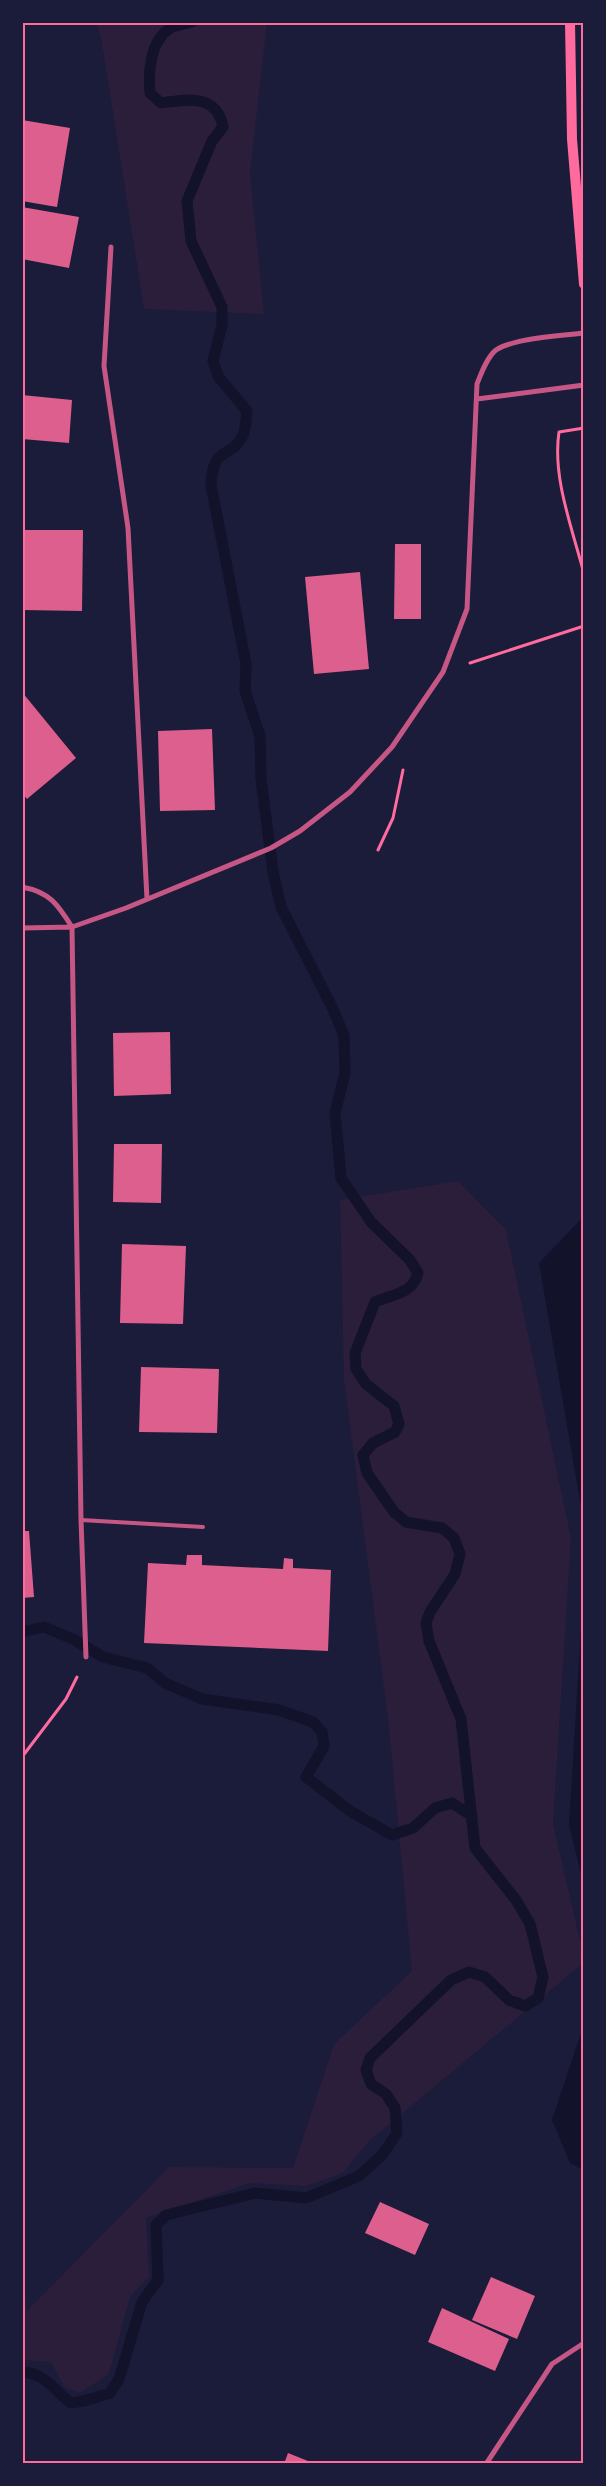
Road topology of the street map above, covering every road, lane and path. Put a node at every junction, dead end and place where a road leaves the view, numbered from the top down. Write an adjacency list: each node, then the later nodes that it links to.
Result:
1 (570, 22): 3 (main road)
2 (111, 247): 14 (street)
3 (584, 284)
4 (584, 334): 6 (street)
5 (584, 385): 6 (street)
6 (477, 399): 10 (street)
7 (584, 428): 8 (path)
8 (584, 574)
9 (584, 626): 10 (path)
10 (443, 672): 11 (street)
11 (392, 747): 12 (path); 14 (street)
12 (378, 850)
13 (22, 887): 15 (street)
14 (147, 900): 15 (street)
15 (72, 927): 16 (street); 17 (street)
16 (22, 928)
17 (80, 1520): 18 (lane); 19 (street)
18 (203, 1527)
19 (86, 1657): 20 (path)
20 (22, 1757)
21 (584, 2343): 22 (street)
22 (486, 2464)

